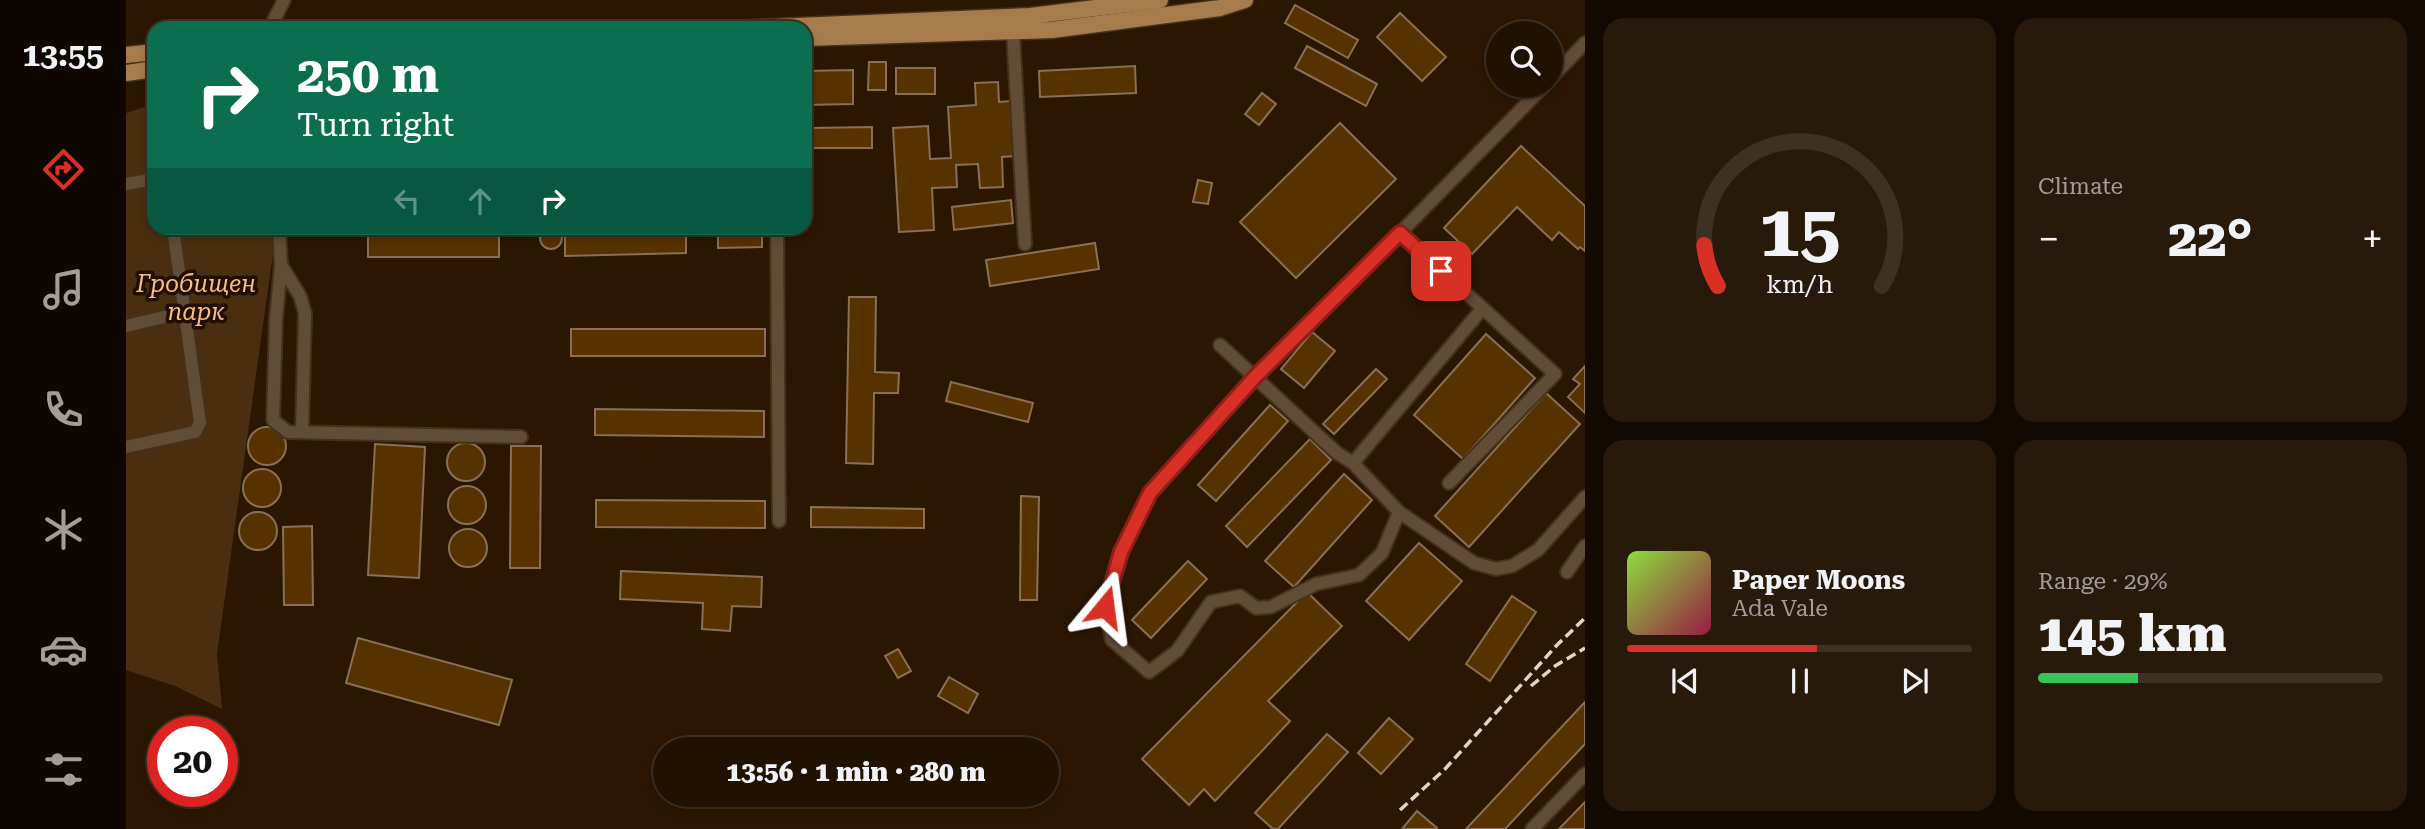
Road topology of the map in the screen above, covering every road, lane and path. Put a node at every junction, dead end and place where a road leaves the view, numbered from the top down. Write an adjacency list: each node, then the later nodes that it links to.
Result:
1 (284, 0): 4 (street)
2 (1160, 0): 5 (main road)
3 (1245, 0): 6 (main road)
4 (274, 21)
5 (812, 25)
6 (1013, 32): 7 (main road); 21 (street)
7 (812, 38)
8 (1585, 43): 11 (street)
9 (147, 53): 10 (main road)
10 (126, 55)
11 (1563, 66)
12 (147, 70): 13 (main road)
13 (126, 73)
14 (1532, 98): 17 (street)
15 (147, 180): 16 (street)
16 (126, 184)
17 (1400, 233): 23 (street); 27 (street)
18 (174, 235): 24 (street)
19 (279, 235): 22 (street)
20 (777, 235): 35 (street)
21 (1025, 244)
22 (281, 265): 28 (street); 28 (street)
23 (1482, 309): 31 (street); 32 (street)
24 (186, 312): 25 (street); 30 (street)
25 (126, 326)
26 (1220, 345): 27 (street)
27 (1255, 377): 31 (street); 34 (street)
28 (302, 432): 29 (street)
29 (521, 437)
30 (126, 447)
31 (1353, 463): 34 (street)
32 (1449, 483)
33 (1585, 498): 34 (street)
34 (1399, 512)
35 (779, 521)
36 (1585, 546): 37 (street)
37 (1567, 572)
38 (1585, 774): 39 (street)
39 (1532, 829)

